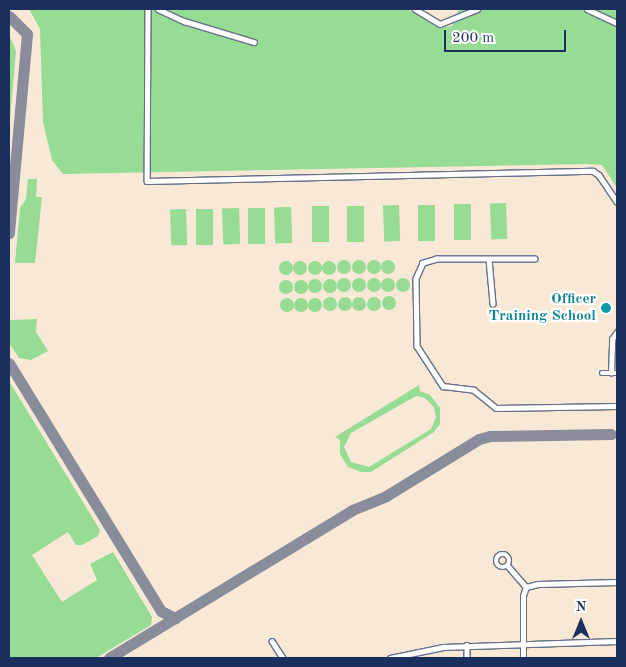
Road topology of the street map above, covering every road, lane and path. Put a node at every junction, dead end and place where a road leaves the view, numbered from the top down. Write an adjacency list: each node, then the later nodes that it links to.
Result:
1 (148, 9): 8 (street)
2 (158, 9): 7 (street)
3 (415, 9): 4 (street)
4 (477, 9)
5 (587, 9): 6 (street)
6 (617, 23)
7 (254, 42)
8 (617, 202)
9 (489, 259): 10 (street); 11 (street); 16 (street)
10 (535, 259)
11 (494, 304)
12 (617, 332): 13 (street)
13 (611, 372): 14 (street); 15 (street)
14 (602, 373)
15 (617, 373)
16 (617, 406)
17 (508, 566): 19 (street)
18 (617, 582): 19 (street)
19 (526, 587): 22 (street)
20 (272, 640): 24 (street)
21 (617, 641): 22 (street)
22 (523, 644): 23 (street); 27 (street)
23 (467, 645): 25 (street); 26 (street)
24 (283, 658)
25 (390, 658)
26 (468, 658)
27 (523, 658)

